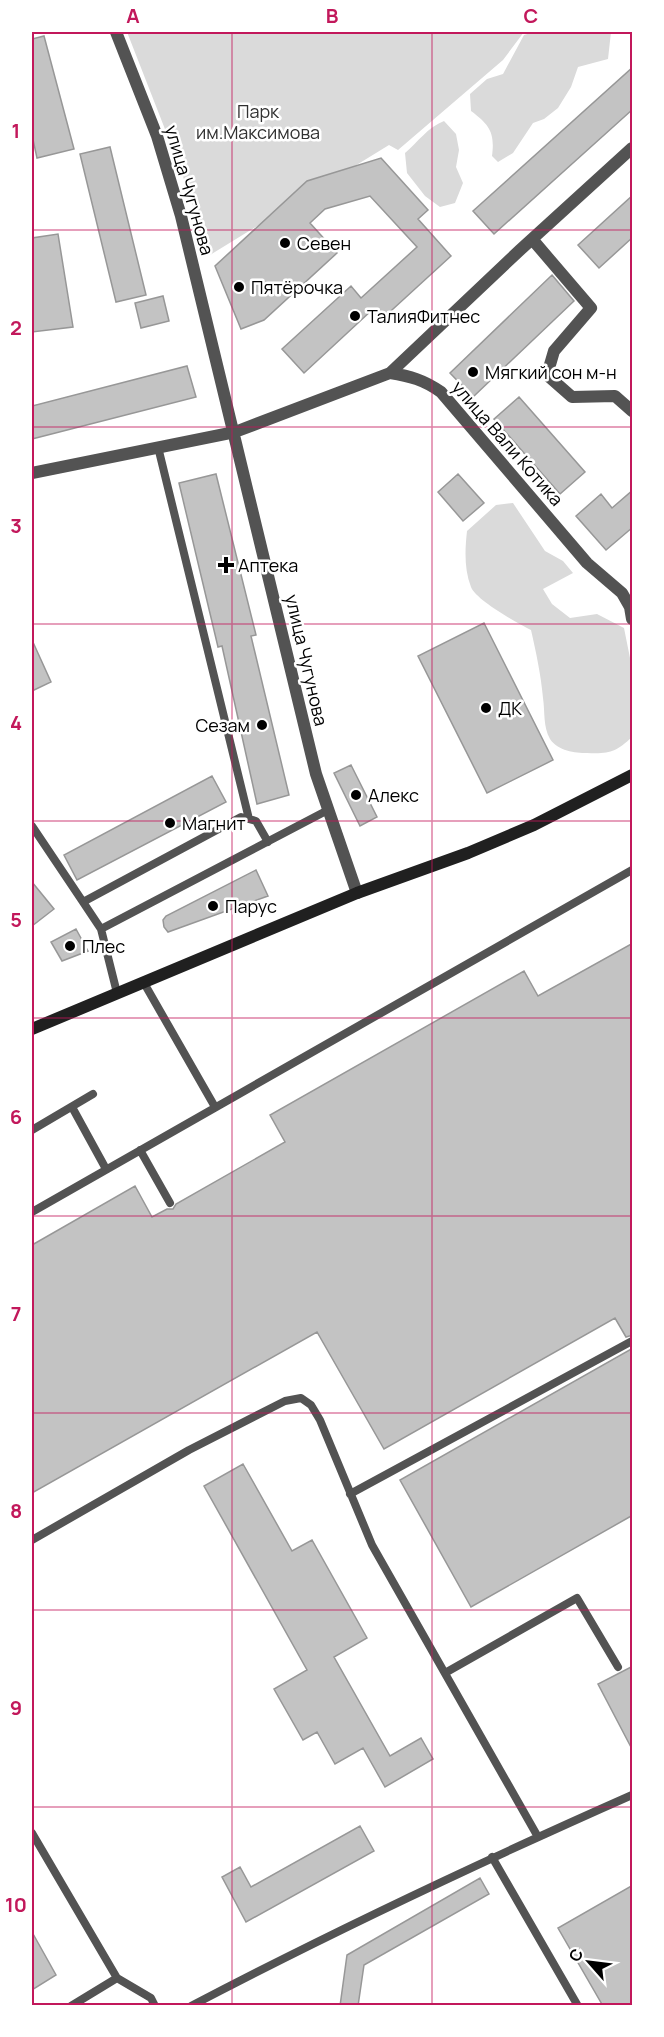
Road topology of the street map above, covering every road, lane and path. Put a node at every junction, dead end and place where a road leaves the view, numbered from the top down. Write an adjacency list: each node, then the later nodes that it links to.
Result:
1 (117, 32): 6 (street, улица Чугунова)
2 (633, 148): 3 (street)
3 (532, 239): 4 (street); 5 (street)
4 (390, 373): 6 (street); 10 (street, улица Вали Котика)
5 (633, 411)
6 (235, 432): 7 (street); 13 (street, улица Чугунова)
7 (158, 447): 8 (street); 14 (lane)
8 (32, 474)
9 (633, 584): 10 (street)
10 (622, 593): 11 (street, улица Вали Котика)
11 (633, 619)
12 (633, 775): 18 (main road)
13 (328, 810): 16 (lane); 18 (street, улица Чугунова)
14 (249, 819): 16 (lane); 19 (lane)
15 (32, 826): 19 (lane)
16 (268, 842): 20 (lane)
17 (633, 870): 26 (lane)
18 (357, 893): 21 (main road)
19 (83, 902): 20 (lane)
20 (101, 929): 22 (lane)
21 (144, 983): 22 (main road); 26 (lane)
22 (117, 993): 23 (main road)
23 (32, 1029)
24 (93, 1094): 25 (lane)
25 (72, 1107): 27 (lane); 29 (lane)
26 (215, 1107): 28 (lane)
27 (32, 1130)
28 (140, 1150): 29 (lane); 30 (lane)
29 (106, 1169): 31 (lane)
30 (170, 1203)
31 (32, 1212)
32 (633, 1341): 33 (lane)
33 (351, 1494): 34 (lane); 36 (lane)
34 (32, 1540)
35 (618, 1667): 36 (lane)
36 (445, 1673): 39 (lane)
37 (633, 1795): 39 (lane)
38 (32, 1833): 41 (lane)
39 (538, 1837): 40 (lane)
40 (492, 1857): 44 (lane); 45 (lane)
41 (117, 1978): 42 (lane); 43 (lane)
42 (71, 2006)
43 (155, 2006)
44 (191, 2006)
45 (578, 2006)

